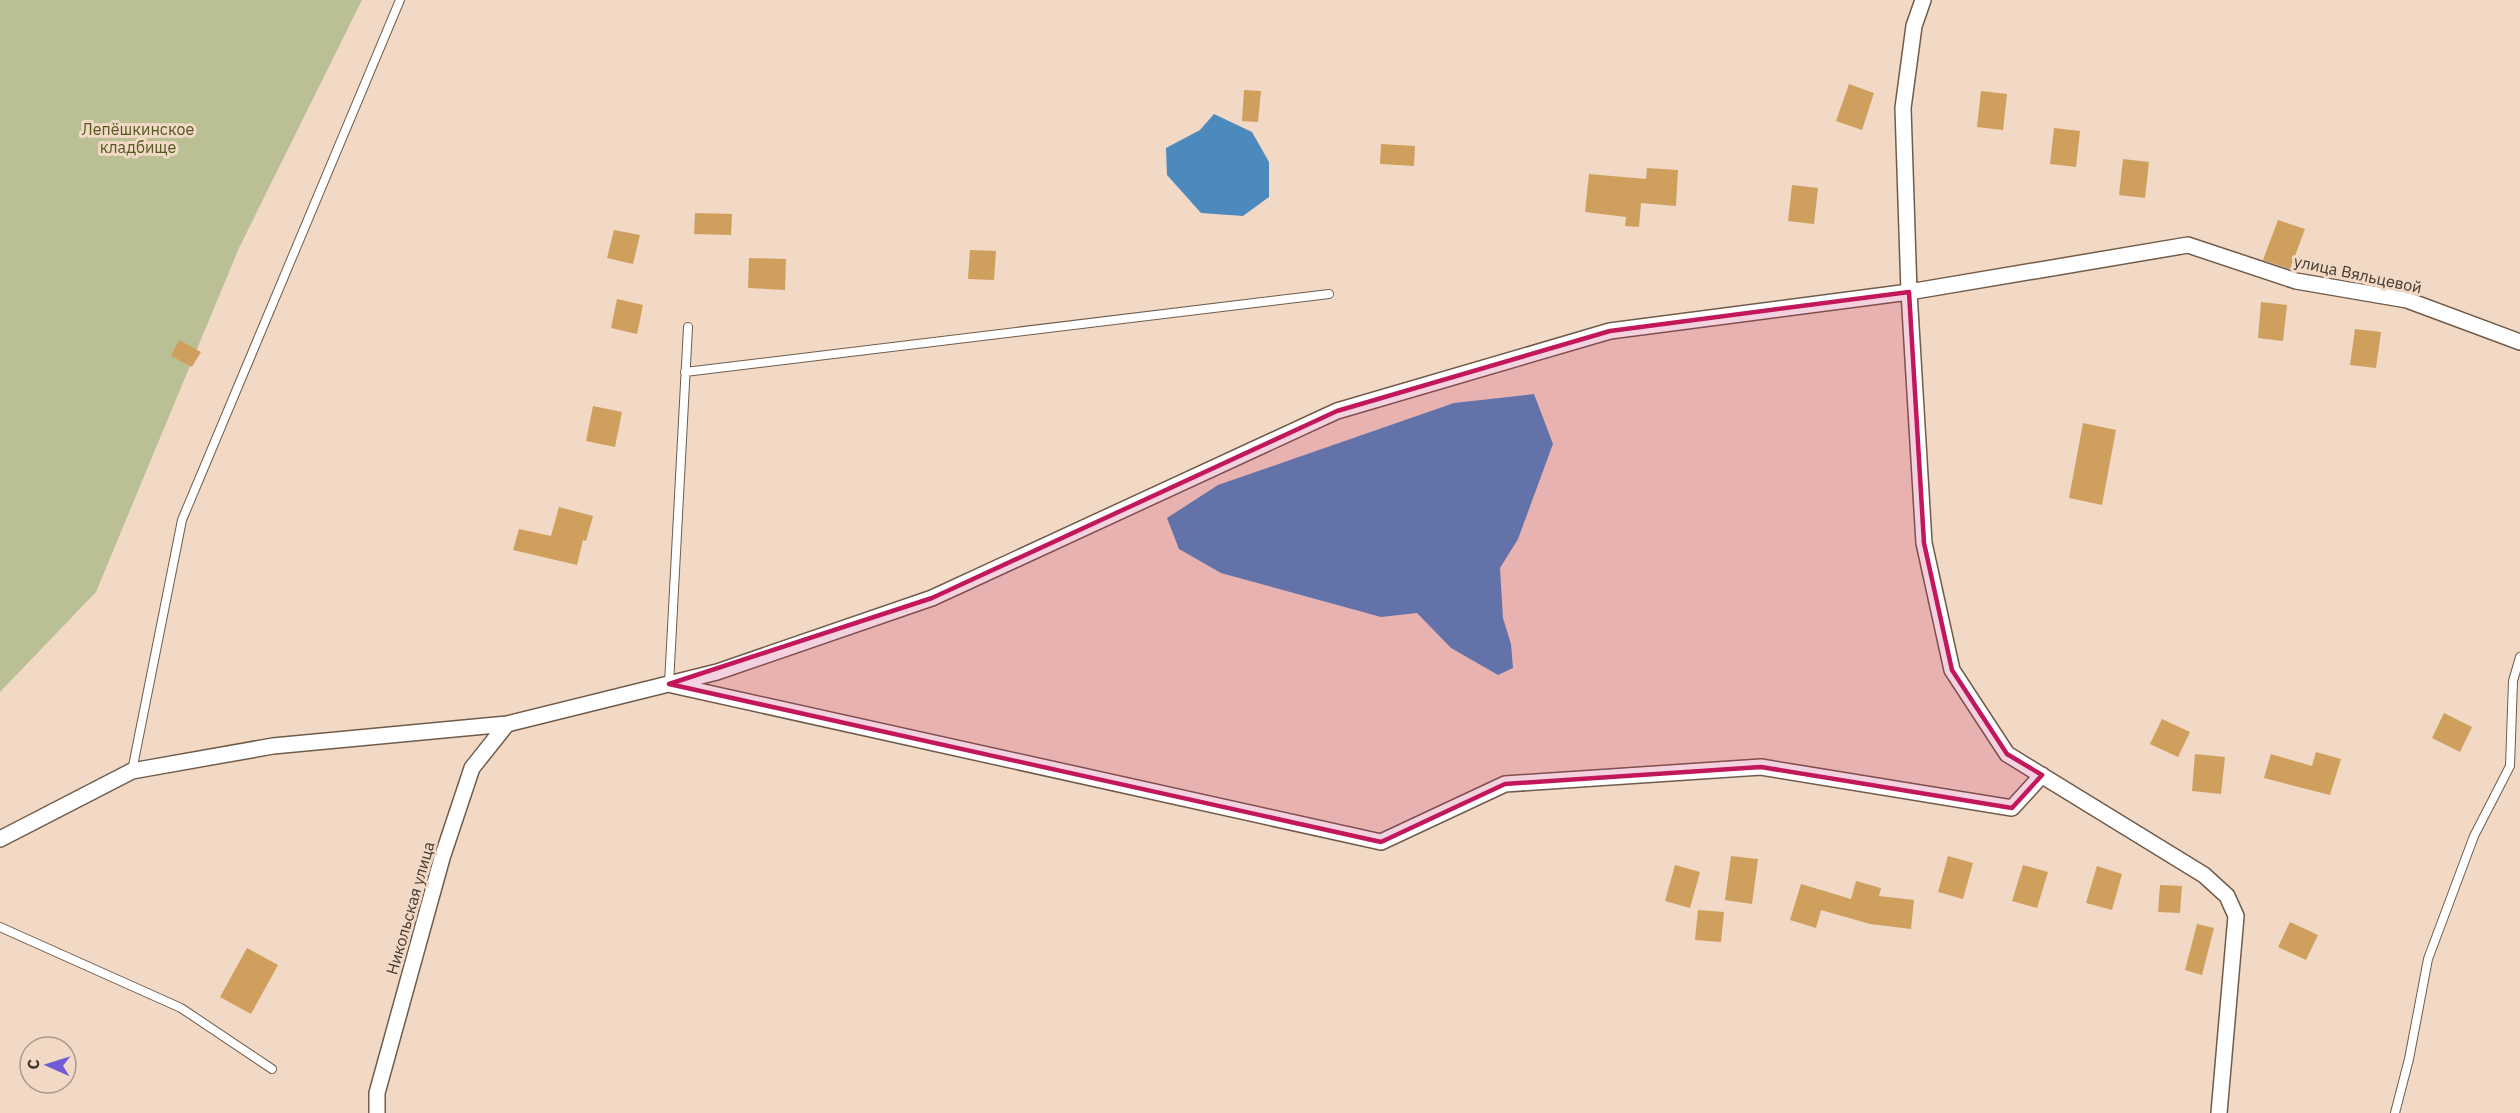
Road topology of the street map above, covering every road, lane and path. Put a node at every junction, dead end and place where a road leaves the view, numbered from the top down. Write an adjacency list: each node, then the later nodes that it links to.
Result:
1 (400, 0): 11 (lane)
2 (1923, 0): 3 (street)
3 (1909, 292): 6 (street, улица Вяльцевой); 9 (street); 12 (street)
4 (1329, 294): 7 (lane)
5 (688, 327): 7 (lane)
6 (2520, 342)
7 (685, 372): 9 (lane)
8 (2520, 657): 18 (lane)
9 (669, 684): 10 (street); 12 (street)
10 (507, 724): 11 (street); 16 (street, Никольская улица)
11 (132, 771): 13 (street)
12 (2042, 775): 17 (street)
13 (0, 839)
14 (0, 927): 15 (lane)
15 (272, 1069)
16 (377, 1113)
17 (2219, 1113)
18 (2395, 1113)

